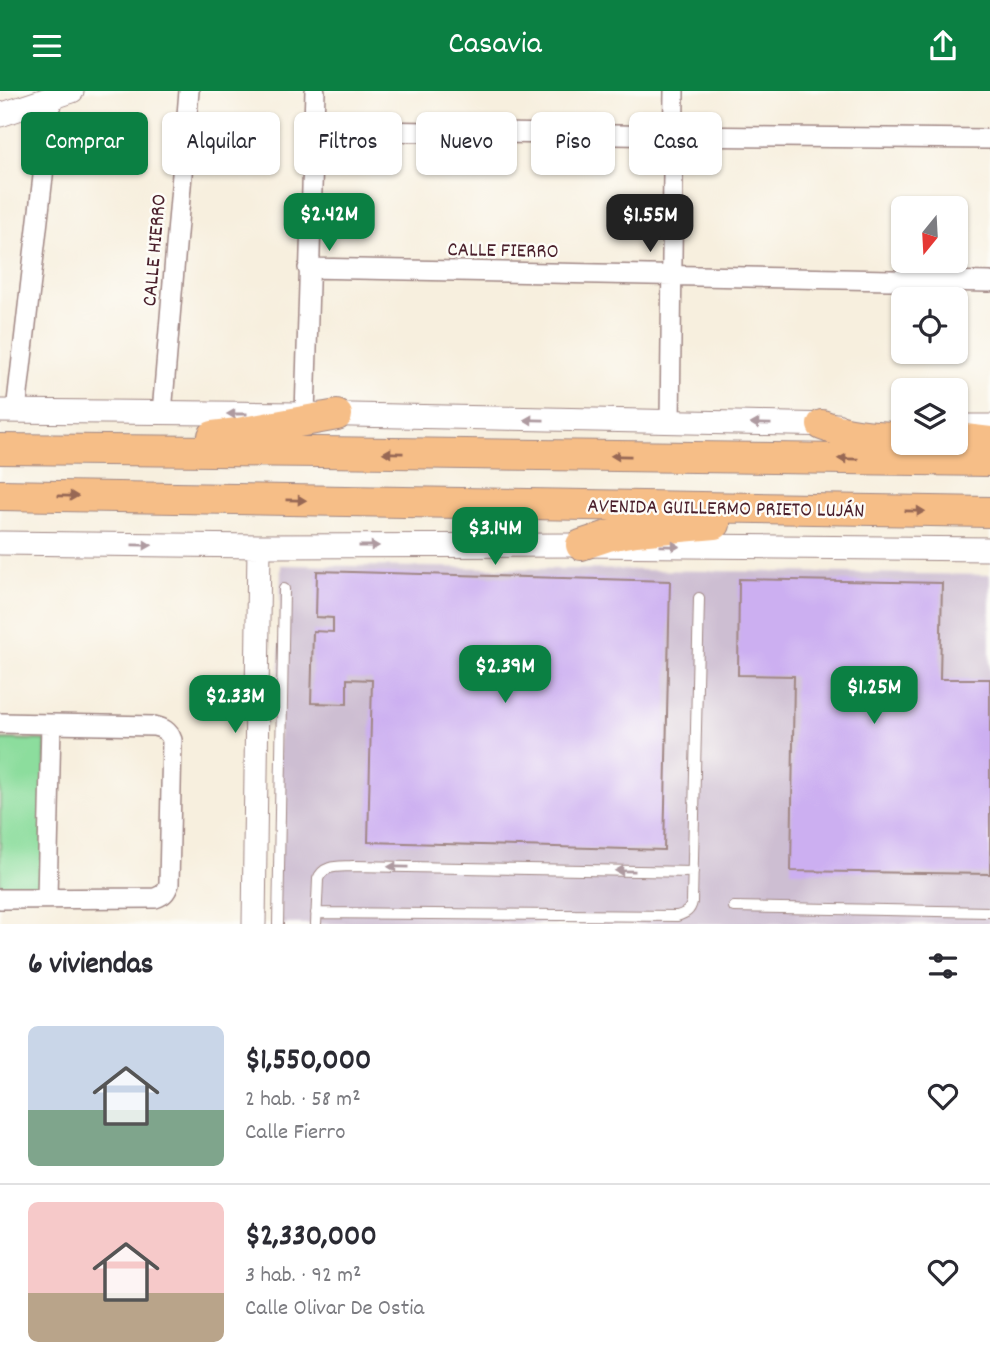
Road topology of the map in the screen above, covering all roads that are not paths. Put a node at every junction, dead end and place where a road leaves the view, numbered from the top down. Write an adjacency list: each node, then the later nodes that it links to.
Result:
1 (189, 91): 18 (street, CALLE HIERRO)
2 (315, 91): 5 (street)
3 (674, 91): 6 (street)
4 (62, 94): 7 (street); 17 (street)
5 (314, 112)
6 (674, 112)
7 (0, 115)
8 (402, 131): 9 (street)
9 (629, 135)
10 (722, 136): 11 (street)
11 (990, 139)
12 (312, 175): 14 (street)
13 (672, 175): 15 (street)
14 (308, 268): 15 (street, CALLE FIERRO); 19 (street)
15 (671, 275): 16 (street, CALLE FIERRO); 21 (street)
16 (990, 282)
17 (8, 411): 18 (street)
18 (162, 413): 19 (street, one-way to 18)
19 (305, 414): 20 (street)
20 (337, 415): 21 (street, one-way to 20); 30 (main road)
21 (670, 423): 22 (street, one-way to 21)
22 (822, 425): 23 (street); 26 (main road)
23 (891, 425)
24 (968, 426): 25 (street)
25 (990, 426)
26 (891, 436)
27 (968, 439): 28 (main road)
28 (990, 442)
29 (0, 449): 30 (main road)
30 (118, 451): 31 (main road, one-way to 30)
31 (990, 461)
32 (0, 495): 33 (main road, AVENIDA GUILLERMO PRIETO LUJÁN, one-way to 33)
33 (876, 510): 34 (main road, AVENIDA GUILLERMO PRIETO LUJÁN, one-way to 34); 36 (main road)
34 (990, 512)
35 (0, 543): 37 (street, AVENIDA GUILLERMO PRIETO LUJÁN, one-way to 37)
36 (581, 545): 37 (street, AVENIDA GUILLERMO PRIETO LUJÁN, one-way to 36); 38 (street, AVENIDA GUILLERMO PRIETO LUJÁN, one-way to 38)
37 (259, 546): 49 (street)
38 (990, 549)
39 (284, 589): 50 (lane)
40 (699, 598): 43 (lane)
41 (0, 723): 42 (street)
42 (51, 724): 44 (street); 44 (street)
43 (693, 872): 48 (lane); 48 (lane, one-way to 48)
44 (47, 898): 45 (street)
45 (0, 899)
46 (734, 907): 47 (lane)
47 (990, 912)
48 (316, 918)
49 (254, 924)
50 (278, 924)

